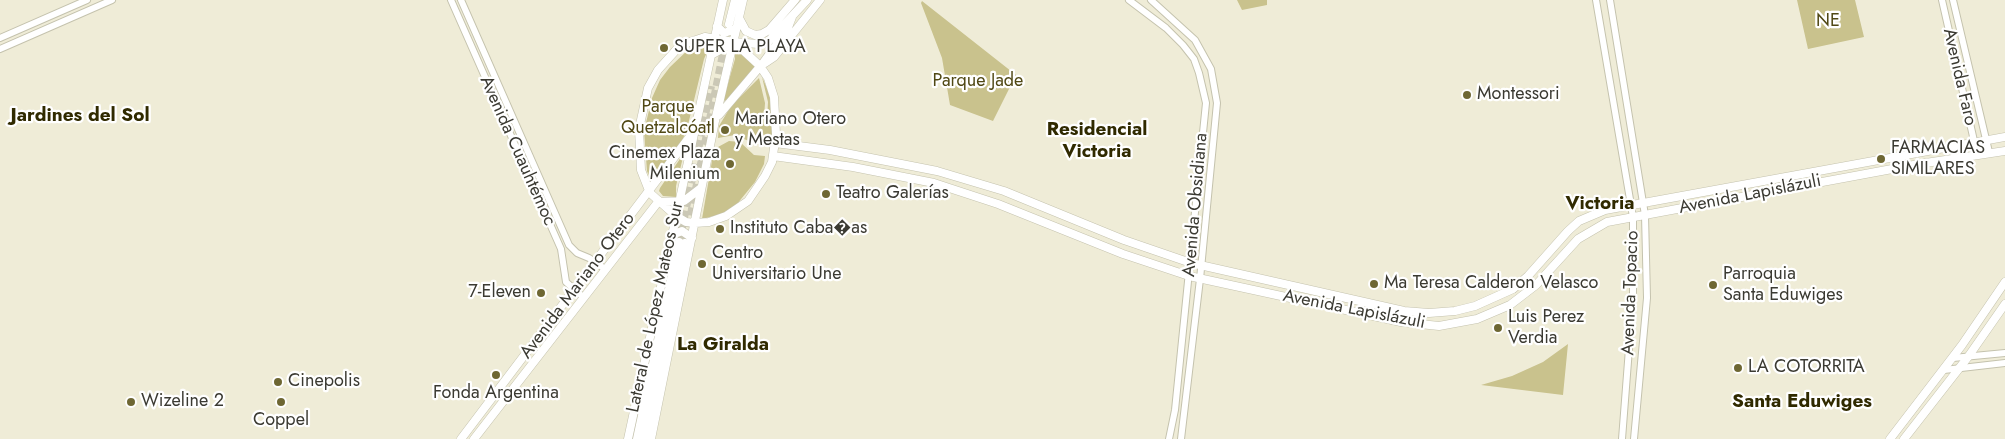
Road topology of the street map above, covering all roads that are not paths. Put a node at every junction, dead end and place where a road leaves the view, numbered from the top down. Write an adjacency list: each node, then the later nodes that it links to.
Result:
1 (87, 0): 24 (street)
2 (112, 0): 26 (street)
3 (451, 0): 58 (street, Avenida Cuauhtémoc)
4 (461, 0): 51 (street, Avenida Cuauhtémoc)
5 (723, 0): 21 (main road, Lateral de López Mateos Sur)
6 (730, 0): 21 (main road)
7 (735, 0): 21 (main road)
8 (742, 0): 19 (main road, Lateral de López Mateos Sur)
9 (795, 0): 18 (main road)
10 (807, 0): 20 (main road)
11 (820, 0): 28 (main road)
12 (1129, 0): 52 (street, Avenida Obsidiana)
13 (1150, 0): 53 (street, Avenida Obsidiana)
14 (1596, 0): 44 (street, Avenida Topacio)
15 (1610, 0): 43 (street, Avenida Topacio)
16 (1942, 0): 33 (street, Avenida Faro)
17 (1954, 0): 32 (street, Avenida Faro)
18 (783, 15): 19 (main road); 22 (main road)
19 (739, 16): 21 (main road, Lateral de López Mateos Sur)
20 (792, 17): 22 (main road); 28 (main road)
21 (727, 26): 23 (main road, Lateral de López Mateos Sur); 25 (main road, Lateral de López Mateos Sur)
22 (774, 36): 25 (main road)
23 (715, 37): 25 (main road); 27 (main road, Lateral de López Mateos Sur); 40 (main road)
24 (0, 38)
25 (734, 42): 27 (main road); 28 (main road); 29 (main road, Lateral de López Mateos Sur)
26 (0, 49)
27 (710, 55): 30 (main road, Lateral de López Mateos Sur)
28 (760, 66): 29 (main road); 34 (main road)
29 (715, 121): 39 (main road, Lateral de López Mateos Sur)
30 (693, 132): 40 (main road, Avenida Mariano Otero); 42 (main road, Lateral de López Mateos Sur)
31 (2005, 137): 32 (main road, Avenida Lapislázuli)
32 (1986, 140): 33 (main road, Avenida Lapislázuli); 36 (street, Avenida Faro)
33 (1974, 142): 37 (street, Avenida Faro); 43 (main road, Avenida Lapislázuli)
34 (779, 144): 38 (main road); 52 (main road, Avenida Lapislázuli)
35 (2005, 151): 36 (main road, Avenida Lapislázuli)
36 (1989, 152): 37 (main road, Avenida Lapislázuli)
37 (1977, 154): 45 (main road, Avenida Lapislázuli)
38 (777, 157): 48 (main road); 55 (main road, Avenida Lapislázuli)
39 (701, 188): 42 (main road); 48 (main road, Lateral de López Mateos Sur)
40 (650, 192): 41 (main road); 51 (main road, Avenida Mariano Otero)
41 (658, 202): 42 (main road); 46 (main road); 54 (main road, Avenida Mariano Otero)
42 (678, 203): 46 (main road, Lateral de López Mateos Sur)
43 (1643, 203): 44 (main road, Avenida Lapislázuli); 45 (street, Avenida Topacio)
44 (1631, 205): 47 (street, Avenida Topacio); 53 (main road, Avenida Lapislázuli)
45 (1645, 214): 47 (main road, Avenida Lapislázuli); 76 (street, Avenida Topacio)
46 (676, 216): 48 (main road); 49 (main road, Lateral de López Mateos Sur)
47 (1633, 217): 56 (main road, Avenida Lapislázuli); 75 (street, Avenida Topacio)
48 (694, 222): 50 (main road, Lateral de López Mateos Sur)
49 (672, 235): 50 (main road); 69 (main road, Lateral de López Mateos Sur)
50 (685, 241): 70 (main road); 71 (main road); 72 (main road, Lateral de López Mateos Sur)
51 (596, 262): 54 (street, Avenida Cuauhtémoc); 58 (main road, Avenida Mariano Otero)
52 (1191, 263): 53 (main road, Avenida Lapislázuli); 55 (street, Avenida Obsidiana)
53 (1202, 265): 56 (street, Avenida Obsidiana)
54 (605, 269): 59 (main road, Avenida Mariano Otero)
55 (1190, 276): 56 (main road, Avenida Lapislázuli); 73 (street, Avenida Obsidiana)
56 (1200, 278): 74 (street, Avenida Obsidiana)
57 (2005, 282): 63 (main road)
58 (574, 290): 59 (street, Avenida Cuauhtémoc); 67 (main road, Avenida Mariano Otero)
59 (584, 297): 68 (main road, Avenida Mariano Otero)
60 (2005, 304): 62 (main road)
61 (2005, 353): 62 (street)
62 (1968, 357): 63 (street); 65 (main road)
63 (1953, 358): 66 (main road)
64 (2005, 363): 65 (street)
65 (1960, 368): 66 (street); 78 (main road)
66 (1944, 370): 77 (main road)
67 (461, 439)
68 (474, 439)
69 (628, 439)
70 (636, 439)
71 (644, 439)
72 (651, 439)
73 (1169, 439)
74 (1181, 439)
75 (1622, 439)
76 (1634, 439)
77 (1890, 439)
78 (1904, 439)

